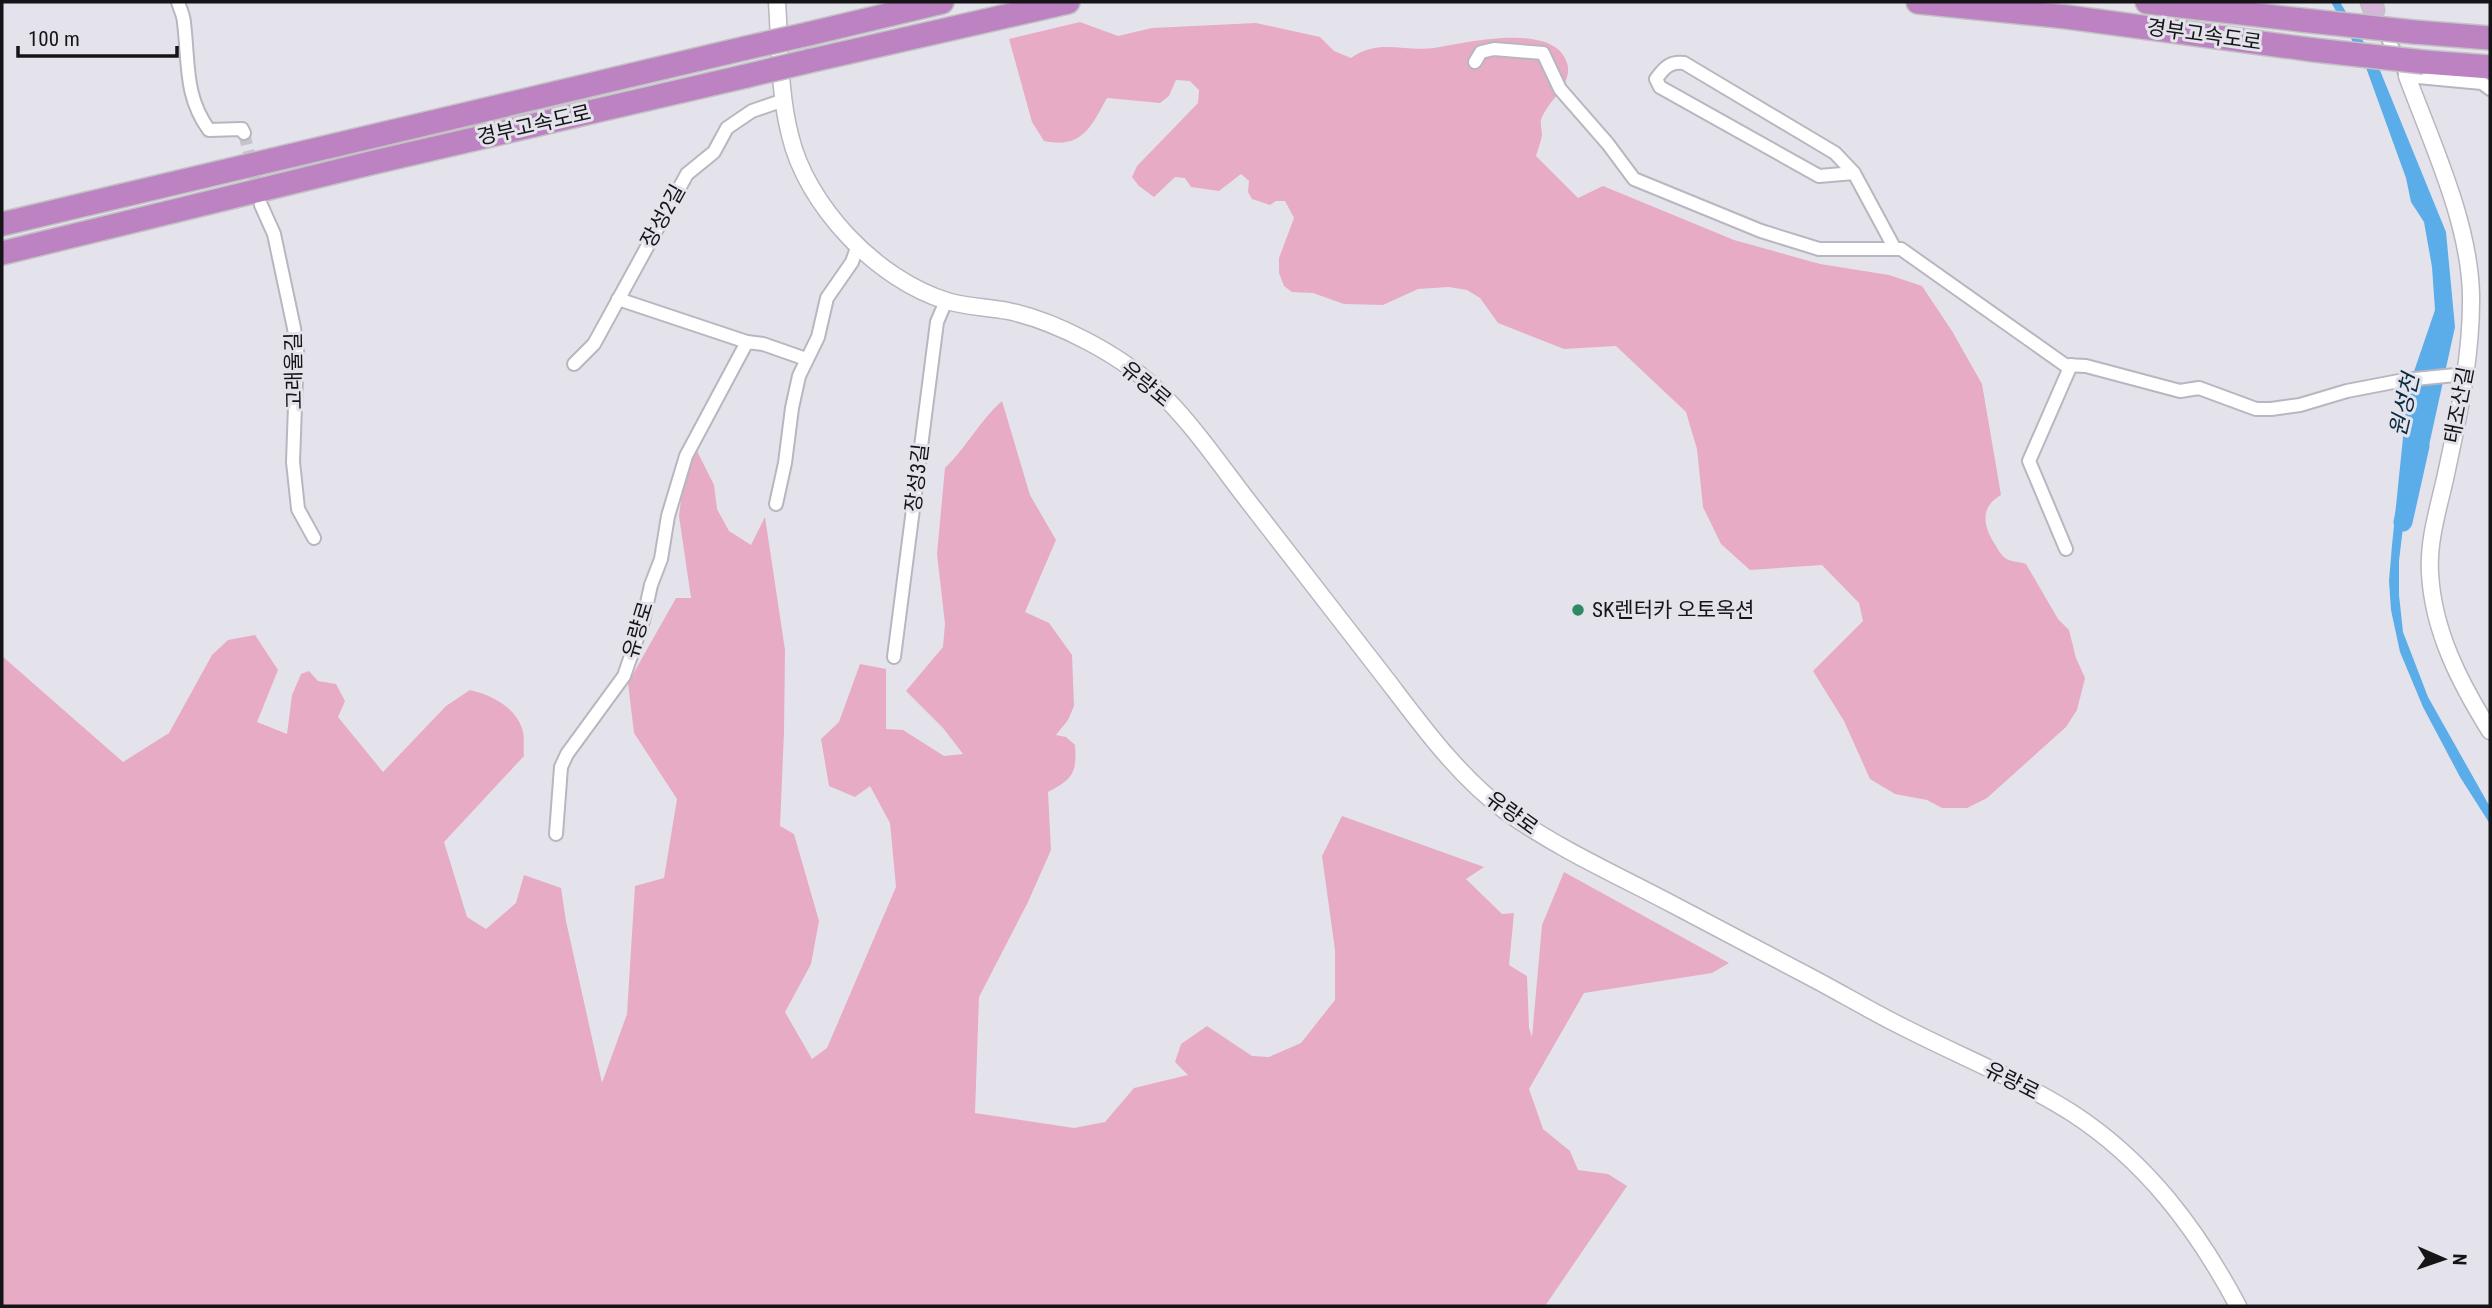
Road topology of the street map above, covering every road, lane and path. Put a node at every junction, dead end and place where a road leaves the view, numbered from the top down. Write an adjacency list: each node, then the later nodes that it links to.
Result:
1 (178, 2): 14 (street)
2 (777, 2): 13 (street, 유량로)
3 (942, 2): 17 (highway, 경부고속도로, bridge)
4 (1068, 2): 20 (highway, 경부고속도로, bridge)
5 (1918, 2): 11 (highway, 경부고속도로, bridge)
6 (2147, 2): 8 (highway, 경부고속도로, bridge)
7 (2371, 4): 11 (street, 태조산길)
8 (2490, 38)
9 (1475, 62): 19 (street)
10 (2490, 67): 11 (highway, 경부고속도로)
11 (2416, 69): 12 (street); 27 (street, 태조산길)
12 (2490, 89)
13 (784, 100): 18 (street, 유량로); 21 (street, 장성2길)
14 (244, 133)
15 (1854, 173): 15 (street); 19 (street)
16 (261, 205): 29 (street, 고래울길)
17 (2, 224)
18 (858, 245): 22 (street, 유량로); 24 (street)
19 (1895, 249): 26 (street)
20 (2, 253)
21 (618, 299): 23 (street); 25 (street, 장성2길)
22 (946, 301): 31 (street, 장성3길); 34 (street, 유량로)
23 (747, 342): 24 (street); 33 (street, 유량로)
24 (806, 359): 28 (street)
25 (574, 365)
26 (2071, 365): 27 (street); 30 (street)
27 (2460, 375): 32 (street, 태조산길)
28 (776, 504)
29 (314, 538)
30 (2066, 549)
31 (894, 657)
32 (2490, 731)
33 (556, 834)
34 (2238, 1306)

